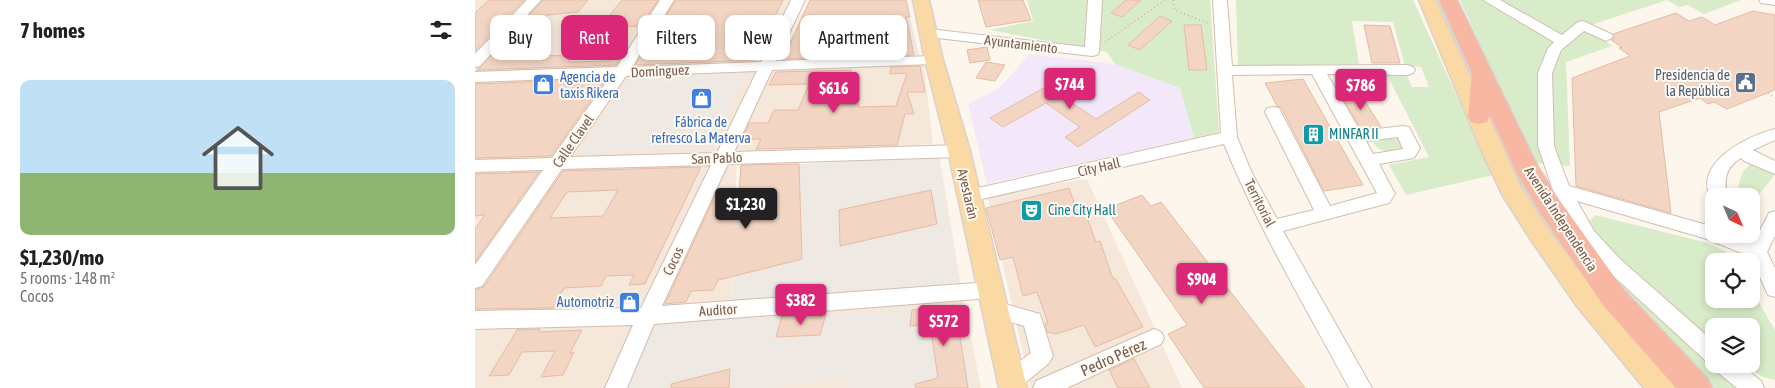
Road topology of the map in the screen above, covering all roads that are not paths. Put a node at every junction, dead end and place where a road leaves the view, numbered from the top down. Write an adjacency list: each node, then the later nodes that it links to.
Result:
1 (534, 0): 16 (street)
2 (667, 0): 21 (street, Calle Clavel)
3 (798, 0): 17 (street, Cocos)
4 (921, 0): 12 (main road, Ayestarán)
5 (1095, 0): 12 (street, Ayuntamiento)
6 (1220, 0): 20 (street, Territorial)
7 (1427, 0): 25 (main road, Avenida Independencia)
8 (1447, 0): 22 (highway, Avenida Independencia)
9 (1490, 0): 14 (street)
10 (1766, 0): 11 (street)
11 (1775, 1)
12 (929, 33): 15 (main road, Ayestarán)
13 (1606, 36): 14 (street)
14 (1563, 41): 38 (street)
15 (934, 60): 17 (street, Domínguez); 30 (main road, Ayestarán)
16 (475, 63)
17 (766, 66): 21 (street, Domínguez); 32 (street, Cocos)
18 (1317, 68): 19 (street); 20 (street); 28 (street)
19 (1408, 70)
20 (1224, 71): 27 (street, Territorial)
21 (621, 72): 23 (street, Domínguez); 34 (street, Calle Clavel)
22 (1481, 72): 25 (highway); 58 (highway, Avenida Independencia)
23 (475, 77)
24 (1273, 112): 40 (street)
25 (1479, 117): 57 (main road, Avenida Independencia)
26 (1771, 136): 29 (street); 31 (street)
27 (1229, 137): 39 (street, City Hall); 42 (street, Territorial)
28 (1356, 137): 33 (street); 33 (street)
29 (1742, 150): 36 (street); 37 (street)
30 (959, 151): 32 (street, San Pablo); 39 (main road, Ayestarán)
31 (1775, 156)
32 (723, 158): 34 (street, San Pablo); 48 (street, Cocos)
33 (1369, 160): 40 (street)
34 (557, 163): 35 (street, San Pablo); 45 (street, Calle Clavel)
35 (475, 166)
36 (1775, 168)
37 (1715, 188)
38 (1562, 190): 44 (street); 51 (street)
39 (969, 196): 47 (main road, Ayestarán)
40 (1325, 214): 42 (street)
41 (1775, 218): 44 (street)
42 (1272, 227): 56 (street, Territorial)
43 (1751, 243): 44 (street)
44 (1758, 252): 46 (street)
45 (475, 280)
46 (1775, 290)
47 (992, 300): 48 (street, Auditor); 53 (main road, Ayestarán); 53 (street)
48 (647, 316): 49 (street, Auditor); 54 (street, Cocos)
49 (475, 320)
50 (1154, 338): 55 (street, Pedro Pérez)
51 (1705, 347)
52 (1735, 373): 59 (street)
53 (1012, 384)
54 (617, 388)
55 (1044, 388)
56 (1361, 388)
57 (1661, 388)
58 (1696, 388)
59 (1753, 388)

